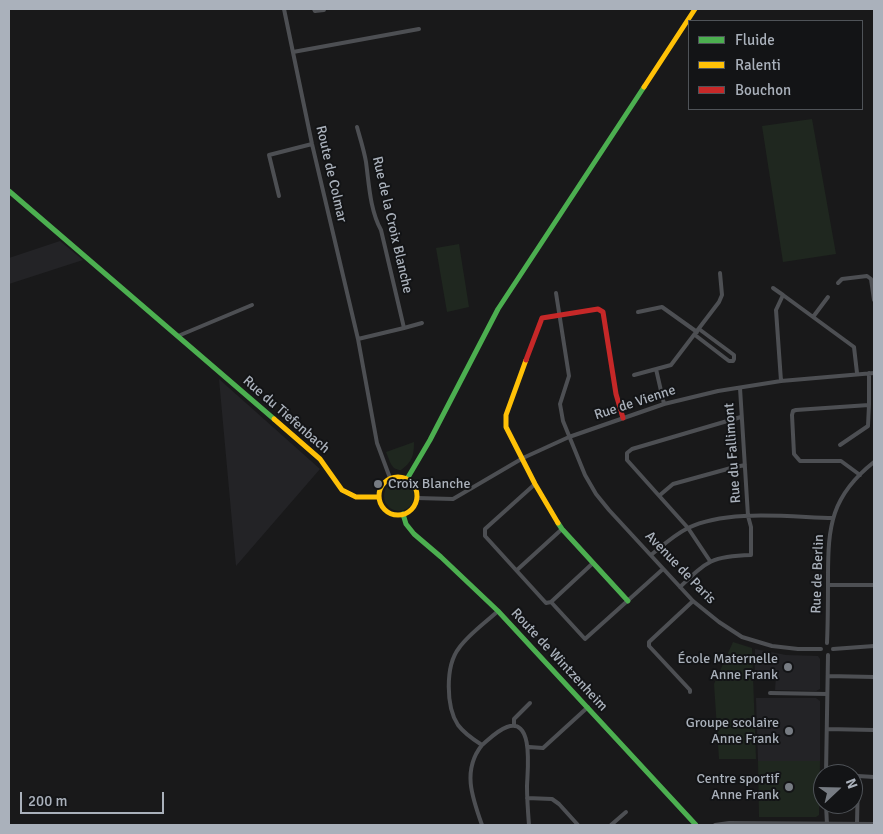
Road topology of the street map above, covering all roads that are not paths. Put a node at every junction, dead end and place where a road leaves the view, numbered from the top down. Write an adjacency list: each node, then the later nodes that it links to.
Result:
1 (284, 9): 6 (street, Route de Colmar)
2 (314, 9): 4 (street)
3 (695, 9): 44 (main road)
4 (324, 10)
5 (419, 29): 6 (street)
6 (293, 52): 8 (street, Route de Colmar)
7 (357, 127): 23 (street, Rue de la Croix Blanche)
8 (312, 144): 10 (street); 26 (street, Route de Colmar)
9 (9, 191): 25 (main road, Rue du Tiefenbach)
10 (279, 196)
11 (720, 273): 24 (street)
12 (838, 284): 17 (street)
13 (773, 288): 15 (street)
14 (556, 293): 20 (street, Avenue de Paris)
15 (783, 296): 21 (street); 31 (street)
16 (828, 297): 21 (street)
17 (874, 300)
18 (252, 305): 25 (street)
19 (638, 312): 24 (street)
20 (559, 315): 36 (main road); 37 (street, Avenue de Paris); 39 (main road)
21 (813, 317): 29 (street)
22 (422, 323): 23 (street)
23 (404, 328): 26 (street)
24 (697, 332): 24 (street); 27 (street)
25 (178, 336): 47 (main road, Rue du Tiefenbach)
26 (359, 341): 43 (street)
27 (656, 369): 30 (street); 33 (street)
28 (872, 372): 29 (street, Rue de Vienne); 34 (street)
29 (857, 373): 31 (street, Rue de Vienne)
30 (634, 375)
31 (781, 381): 32 (street, Rue de Vienne)
32 (740, 388): 33 (street, Rue de Vienne); 35 (street, Rue du Fallimont)
33 (664, 404): 36 (street, Rue de Vienne)
34 (869, 405): 38 (street); 42 (street)
35 (742, 417): 41 (street, Rue du Fallimont); 46 (street)
36 (623, 418): 37 (street, Rue de Vienne)
37 (569, 438): 39 (street, Rue de Vienne); 54 (street, Avenue de Paris)
38 (840, 445)
39 (523, 458): 45 (main road); 48 (street, Rue de Vienne)
40 (874, 462): 42 (street, Rue de Berlin)
41 (745, 465): 46 (street); 50 (street, Rue du Fallimont)
42 (860, 474): 51 (street, Rue de Berlin)
43 (390, 478): 44 (main road); 47 (main road)
44 (407, 479): 48 (main road)
45 (535, 484): 53 (main road); 58 (street)
46 (660, 495): 52 (street)
47 (380, 498): 49 (main road)
48 (417, 498): 49 (main road)
49 (403, 514): 65 (main road, Route de Wintzenheim)
50 (748, 516): 51 (street); 52 (street); 55 (street, Rue du Fallimont)
51 (832, 518): 59 (street, Rue de Berlin)
52 (688, 528): 54 (street); 55 (street)
53 (562, 529): 56 (main road); 58 (street)
54 (651, 556): 57 (street, Avenue de Paris)
55 (710, 561): 61 (street)
56 (593, 563): 62 (main road); 64 (street)
57 (664, 569): 61 (street, Avenue de Paris); 62 (street)
58 (517, 570): 64 (street)
59 (828, 585): 60 (street); 66 (street, Rue de Berlin)
60 (874, 585)
61 (680, 587): 63 (street, Avenue de Paris)
62 (628, 601): 64 (street)
63 (693, 601): 68 (street, Avenue de Paris); 73 (street)
64 (551, 602)
65 (498, 611): 77 (main road, Route de Wintzenheim); 81 (street)
66 (827, 643): 68 (street); 69 (street)
67 (874, 646): 69 (street)
68 (821, 649): 70 (street)
69 (833, 649): 70 (street)
70 (828, 654): 71 (street)
71 (828, 676): 72 (street); 75 (street)
72 (874, 677)
73 (690, 692)
74 (770, 693): 75 (street)
75 (827, 694): 79 (street)
76 (530, 703): 78 (street)
77 (588, 707): 82 (street); 95 (main road, Route de Wintzenheim)
78 (514, 726): 81 (street); 82 (street)
79 (827, 730): 80 (street); 83 (street)
80 (874, 730)
81 (482, 745): 91 (street)
82 (529, 747): 85 (street)
83 (826, 764)
84 (874, 777): 89 (street)
85 (527, 798): 92 (street); 93 (street)
86 (626, 812): 94 (street)
87 (726, 824): 88 (street); 96 (street)
88 (827, 824): 89 (street)
89 (858, 824): 90 (street)
90 (874, 824)
91 (482, 825)
92 (529, 825)
93 (578, 825)
94 (611, 825)
95 (696, 825)
96 (715, 825)

